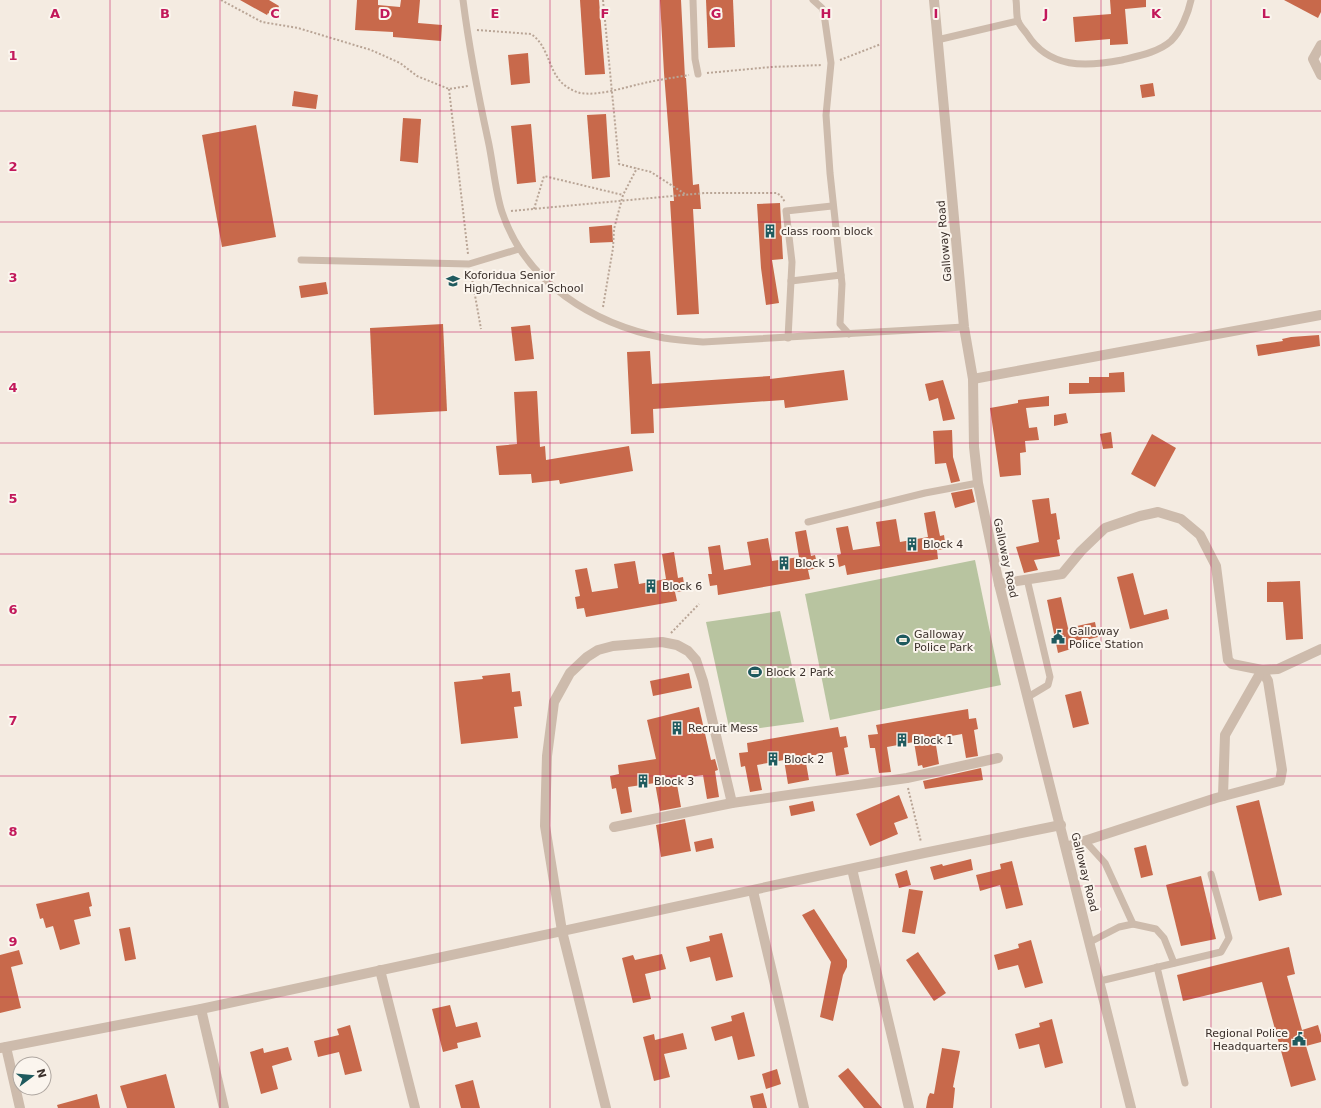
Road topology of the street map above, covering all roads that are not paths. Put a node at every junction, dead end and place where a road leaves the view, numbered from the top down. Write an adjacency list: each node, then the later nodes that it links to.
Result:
1 (463, 0): 13 (lane)
2 (693, 0): 10 (lane)
3 (813, 0): 12 (lane)
4 (934, 0): 8 (street, Galloway Road)
5 (1016, 0): 7 (lane)
6 (1191, 0): 7 (lane)
7 (1018, 21): 8 (lane)
8 (937, 40): 18 (street, Galloway Road)
9 (1321, 44): 11 (street)
10 (698, 74)
11 (1321, 75)
12 (832, 206): 15 (lane); 16 (lane)
13 (519, 249): 14 (lane); 20 (lane)
14 (301, 260)
15 (841, 275): 16 (lane); 19 (lane)
16 (792, 281): 20 (lane)
17 (1321, 315): 21 (street)
18 (964, 327): 19 (lane); 21 (street, Galloway Road)
19 (849, 334): 20 (lane)
20 (788, 338)
21 (974, 379): 22 (street, Galloway Road)
22 (978, 483): 23 (lane); 25 (street, Galloway Road)
23 (808, 522)
24 (1027, 579): 25 (street); 27 (street); 28 (lane)
25 (999, 584): 28 (street, Galloway Road)
26 (1321, 649): 27 (street)
27 (1262, 670): 30 (street); 30 (street)
28 (1028, 697): 32 (street, Galloway Road)
29 (998, 758): 31 (street)
30 (1223, 796): 34 (street)
31 (732, 803): 33 (street); 40 (street)
32 (1061, 825): 35 (street, Galloway Road); 36 (street)
33 (614, 827)
34 (1085, 841): 35 (street); 39 (lane)
35 (1066, 847): 41 (street, Galloway Road)
36 (852, 869): 38 (street); 54 (street)
37 (1211, 874): 42 (lane)
38 (753, 891): 40 (street); 53 (street)
39 (1133, 924): 41 (lane); 42 (lane)
40 (562, 931): 44 (street); 52 (street)
41 (1090, 942): 45 (street, Galloway Road)
42 (1174, 963): 43 (lane)
43 (1157, 967): 45 (lane); 48 (lane)
44 (380, 970): 46 (street); 51 (street)
45 (1100, 981): 55 (street, Galloway Road)
46 (201, 1009): 47 (street); 50 (street)
47 (3, 1047): 49 (street)
48 (1185, 1083)
49 (20, 1108)
50 (224, 1108)
51 (415, 1108)
52 (606, 1108)
53 (804, 1108)
54 (909, 1108)
55 (1131, 1108)

